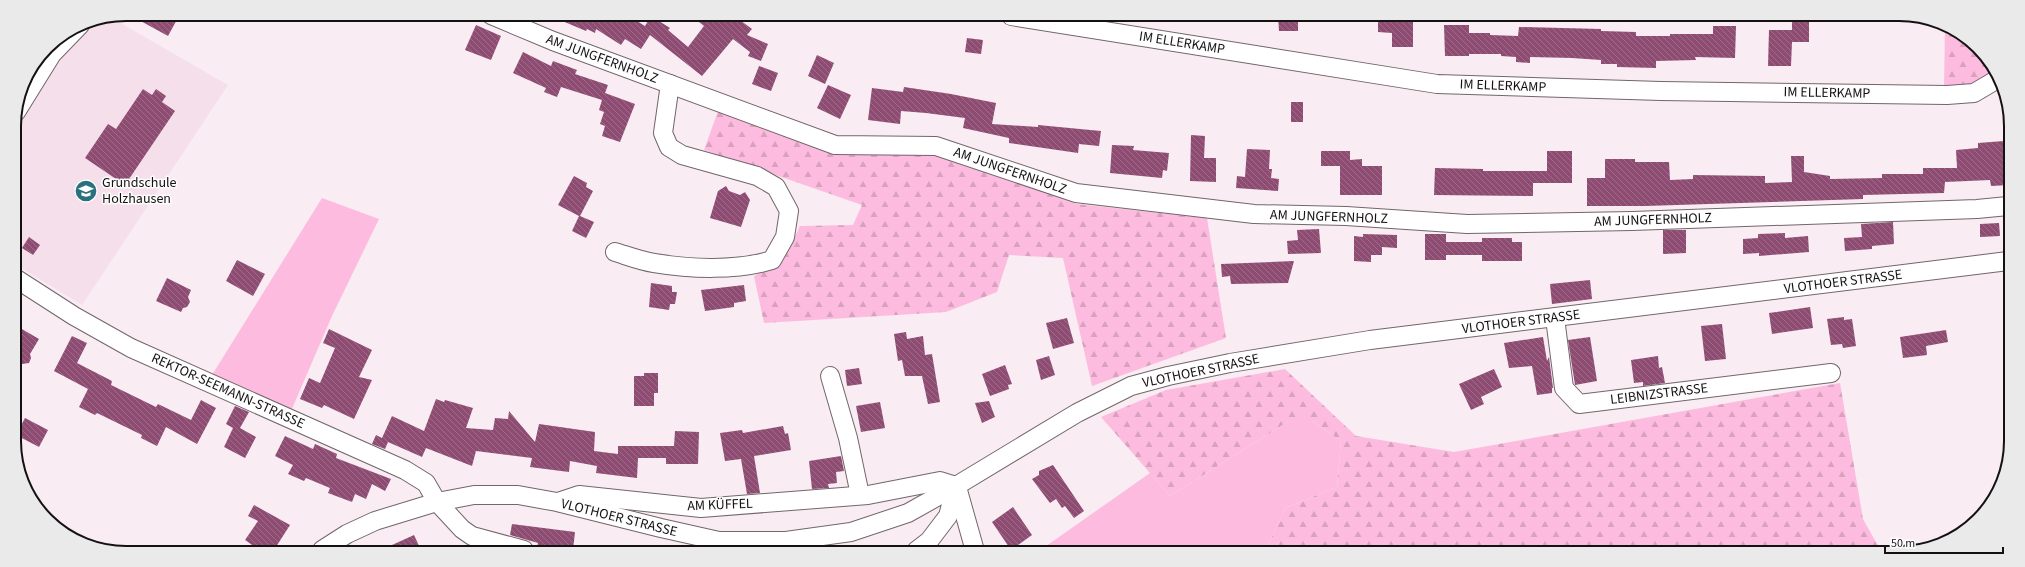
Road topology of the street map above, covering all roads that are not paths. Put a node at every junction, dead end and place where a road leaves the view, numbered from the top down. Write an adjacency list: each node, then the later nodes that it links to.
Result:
1 (505, 21): 5 (street, AM JUNGFERNHOLZ)
2 (1042, 21): 4 (street, IM ELLERKAMP)
3 (63, 43): 6 (street)
4 (1994, 81)
5 (670, 84): 7 (street, AM JUNGFERNHOLZ); 8 (street, AM JUNGFERNHOLZ)
6 (26, 96)
7 (2004, 206)
8 (615, 252)
9 (2004, 262): 11 (street, VLOTHOER STRASSE)
10 (21, 282): 16 (street, REKTOR-SEEMANN-STRASSE)
11 (1555, 318): 12 (street, LEIBNIZSTRASSE); 14 (street, VLOTHOER STRASSE)
12 (1831, 373)
13 (830, 376): 15 (street)
14 (956, 486): 15 (street, AM KÜFFEL); 17 (street, VLOTHOER STRASSE); 20 (street); 21 (street)
15 (860, 495): 17 (street, AM KÜFFEL)
16 (437, 502): 17 (street, VLOTHOER STRASSE); 18 (street, VLOTHOER STRASSE); 19 (street, REKTOR-SEEMANN-STRASSE)
17 (558, 502)
18 (328, 546)
19 (509, 546)
20 (922, 546)
21 (974, 546)

